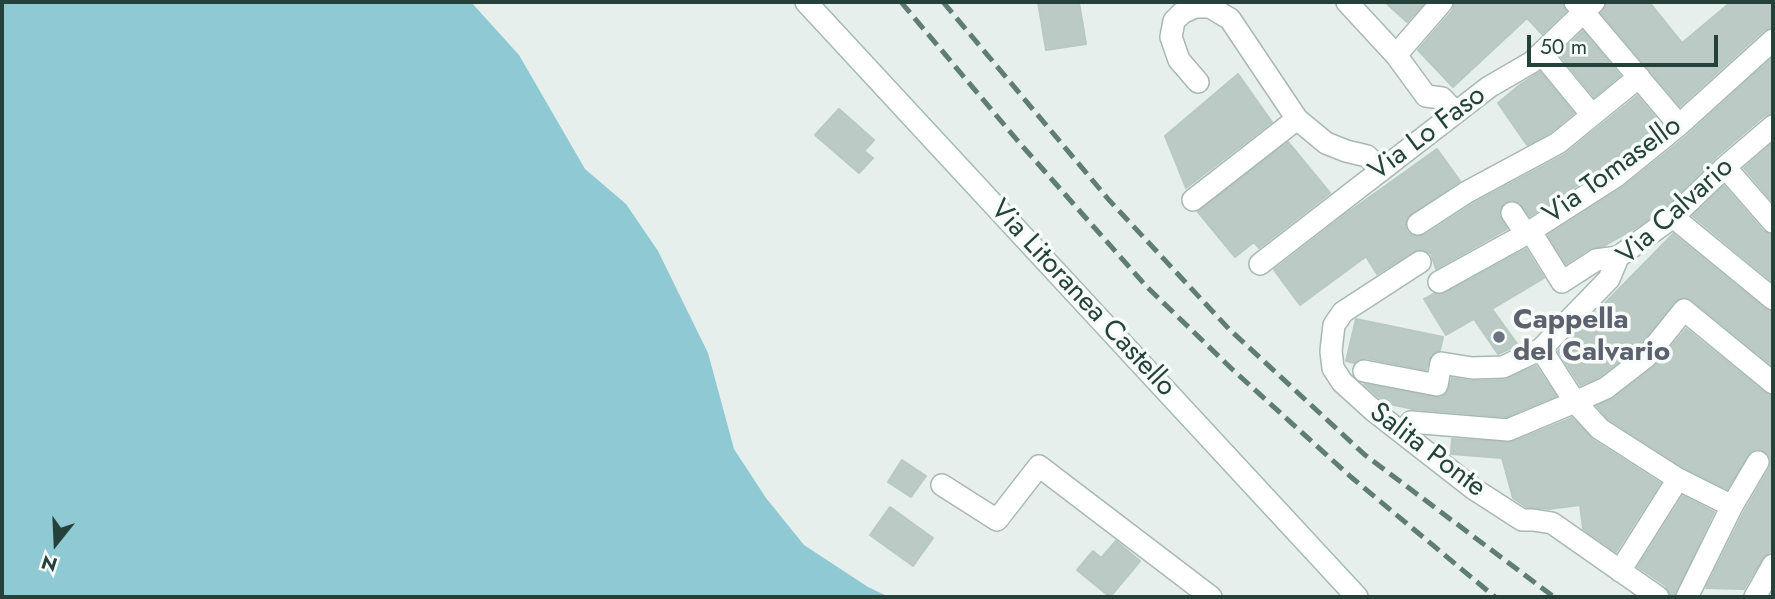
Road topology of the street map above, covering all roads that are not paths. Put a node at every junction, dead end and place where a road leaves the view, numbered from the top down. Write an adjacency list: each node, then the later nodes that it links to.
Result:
1 (806, 2): 43 (street, Via Litoranea Castello)
2 (1348, 2): 7 (street)
3 (1442, 2): 7 (street)
4 (1584, 5): 6 (street, Via Lo Faso); 8 (street)
5 (1773, 40): 15 (street, Via Tomasello)
6 (1541, 53): 11 (street, Via Lo Faso); 12 (street)
7 (1396, 55): 10 (street)
8 (1639, 77): 12 (street); 15 (street)
9 (1198, 82): 13 (street)
10 (1426, 96): 11 (street); 14 (street)
11 (1455, 112): 14 (street, Via Lo Faso)
12 (1592, 115): 23 (street)
13 (1297, 120): 18 (street); 19 (street)
14 (1438, 125): 18 (street, Via Lo Faso)
15 (1679, 125): 24 (street, Via Tomasello)
16 (1773, 128): 17 (street, Via Calvario)
17 (1726, 167): 21 (street, Via Calvario); 22 (street)
18 (1381, 170): 27 (street, Via Lo Faso)
19 (1193, 200)
20 (1512, 213): 24 (street)
21 (1673, 217): 25 (street, Via Calvario); 29 (street)
22 (1773, 222)
23 (1418, 224)
24 (1531, 237): 25 (street); 28 (street, Via Tomasello)
25 (1618, 257): 30 (street, Via Calvario)
26 (1420, 262): 34 (street, Salita Ponte)
27 (1261, 264)
28 (1439, 282)
29 (1773, 299)
30 (1541, 349): 31 (street, Via Calvario); 33 (street)
31 (1364, 371)
32 (1773, 383): 33 (street)
33 (1575, 402): 34 (street); 36 (street)
34 (1403, 432): 40 (street, Salita Ponte)
35 (1758, 462): 38 (street)
36 (1678, 479): 38 (street); 40 (street)
37 (942, 485): 42 (street)
38 (1732, 506): 45 (street)
39 (1773, 565): 41 (street)
40 (1620, 571): 44 (street, Salita Ponte)
41 (1762, 593)
42 (1211, 597)
43 (1357, 597)
44 (1658, 597)
45 (1687, 597)

